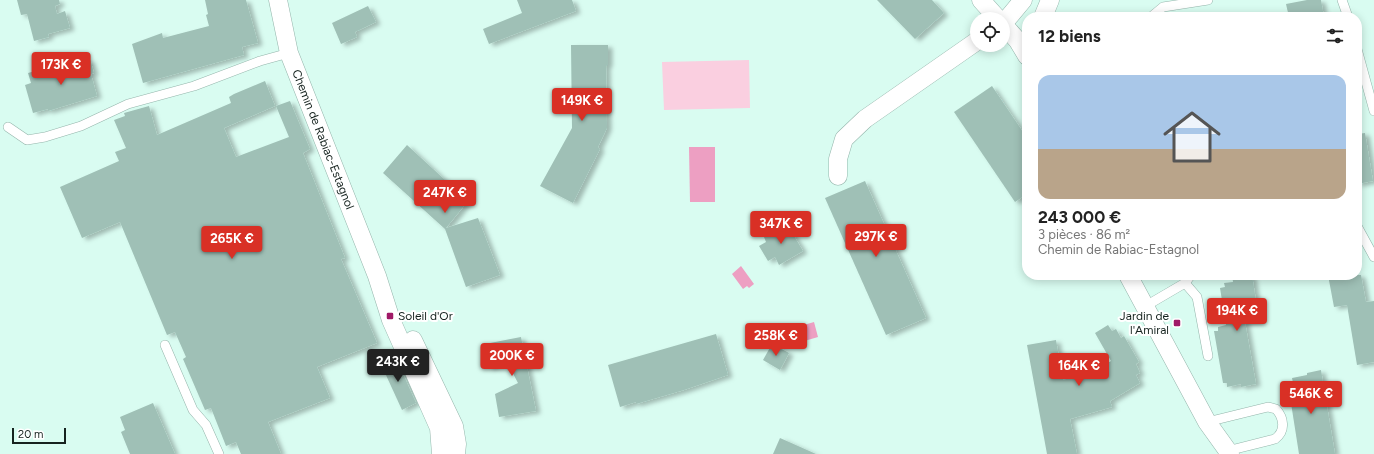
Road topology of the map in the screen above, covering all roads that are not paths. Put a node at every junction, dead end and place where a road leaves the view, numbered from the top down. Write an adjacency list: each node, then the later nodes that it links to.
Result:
1 (981, 0): 7 (street)
2 (1023, 0): 11 (street)
3 (1050, 0): 8 (street)
4 (1208, 0): 9 (lane)
5 (1342, 0): 10 (lane)
6 (281, 1): 15 (street, Chemin de Rabiac-Estagnol)
7 (992, 12)
8 (1045, 12)
9 (1155, 12)
10 (1346, 12)
11 (1010, 16)
12 (1010, 31): 13 (street)
13 (1022, 42)
14 (970, 46): 19 (street)
15 (289, 53): 18 (lane); 22 (street, Chemin de Rabiac-Estagnol)
16 (1362, 67): 17 (lane)
17 (1374, 111)
18 (8, 127)
19 (838, 176)
20 (1362, 235): 21 (lane)
21 (1374, 257)
22 (377, 276): 32 (street, Chemin de Rabiac-Estagnol); 33 (street, Chemin de Rabiac-Estagnol)
23 (1130, 280): 26 (street)
24 (1188, 280): 25 (lane)
25 (1185, 283): 26 (lane); 28 (lane)
26 (1144, 307): 29 (street)
27 (165, 344): 31 (lane)
28 (1208, 356)
29 (1207, 422): 30 (street); 30 (lane)
30 (1228, 452)
31 (219, 454)
32 (441, 454)
33 (456, 454)

